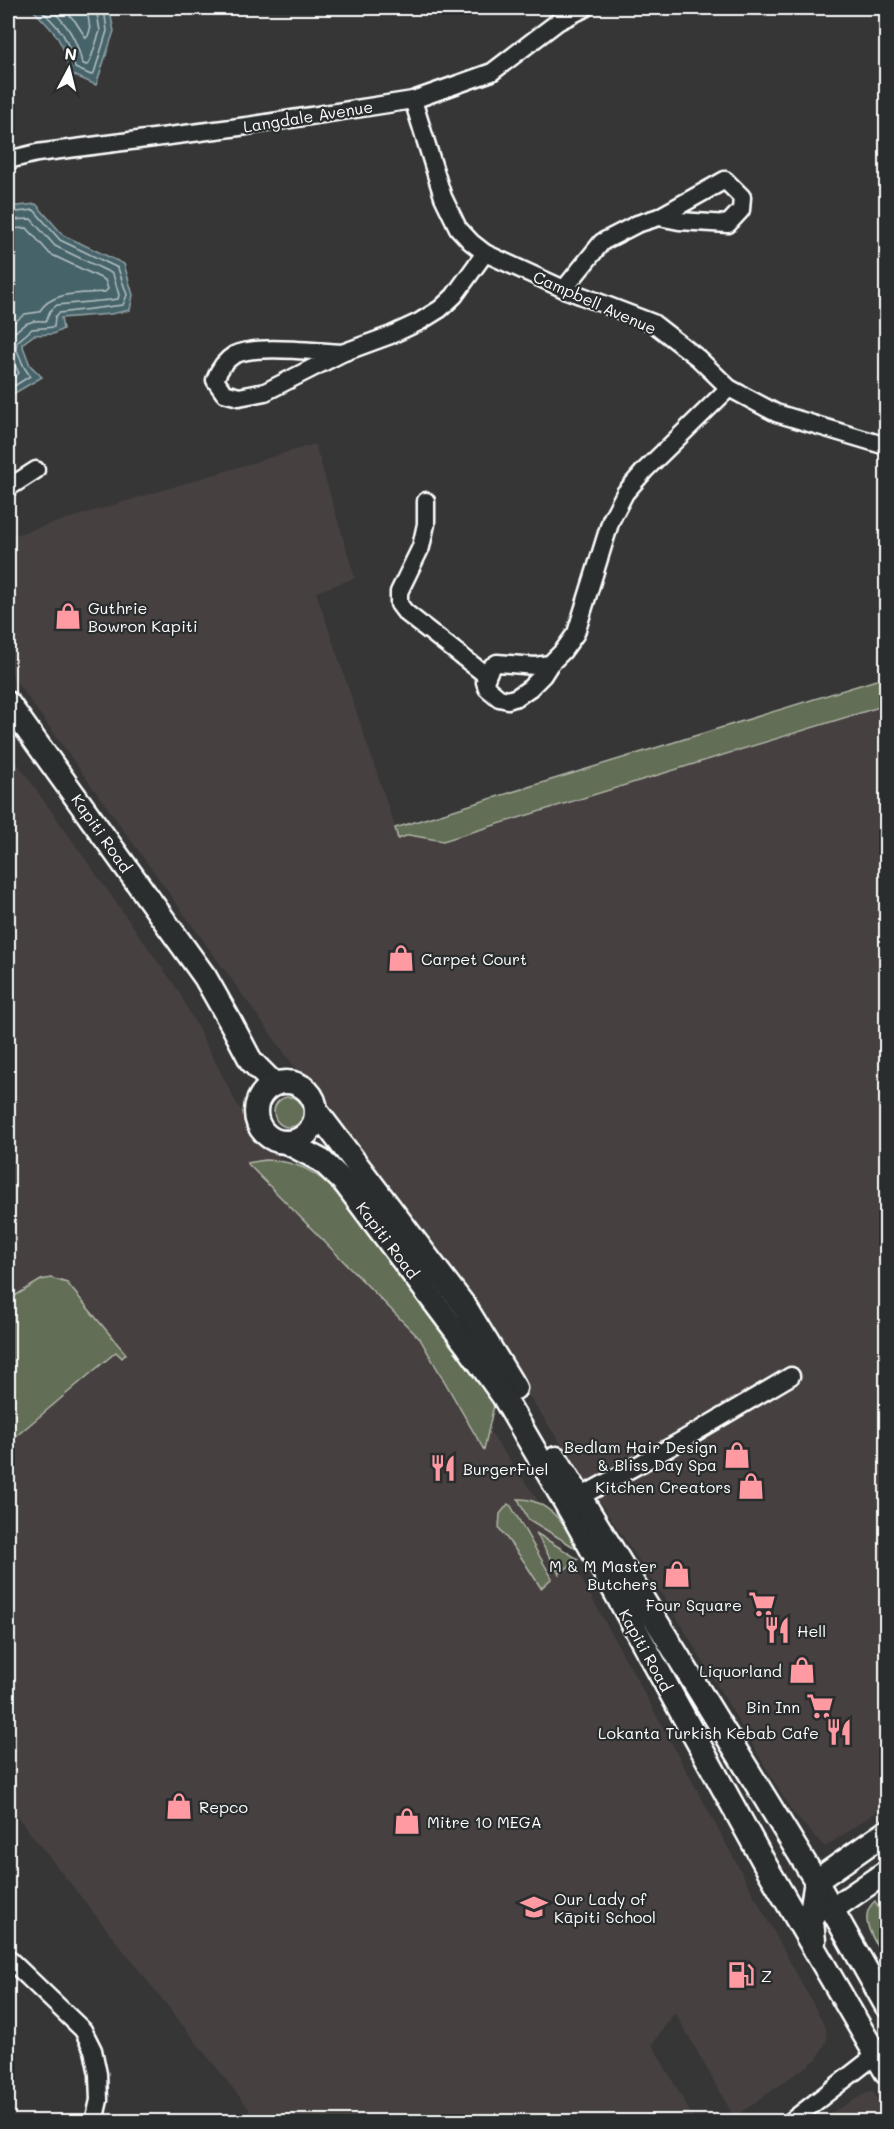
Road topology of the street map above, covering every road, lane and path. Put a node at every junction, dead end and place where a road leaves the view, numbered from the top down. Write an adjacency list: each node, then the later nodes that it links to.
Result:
1 (585, 8): 2 (street, Langdale Avenue)
2 (413, 100): 3 (street, Langdale Avenue); 5 (street, Campbell Avenue)
3 (8, 160)
4 (659, 217): 6 (street)
5 (485, 253): 6 (street, Campbell Avenue); 7 (street)
6 (564, 289): 8 (street, Campbell Avenue)
7 (342, 353): 7 (street)
8 (729, 388): 9 (street, Campbell Avenue); 13 (street)
9 (886, 446)
10 (36, 470): 11 (street)
11 (8, 488)
12 (426, 501): 14 (street)
13 (550, 664): 14 (street); 14 (street)
14 (487, 676)
15 (8, 703): 16 (main road, Kapiti Road)
16 (274, 1084): 17 (main road); 18 (main road)
17 (317, 1112): 18 (main road); 19 (main road, Kapiti Road)
18 (286, 1142): 20 (main road, Kapiti Road)
19 (466, 1308): 20 (main road); 22 (main road, Kapiti Road)
20 (468, 1347): 22 (main road, Kapiti Road)
21 (792, 1376): 22 (street)
22 (573, 1501): 24 (main road, Kapiti Road); 26 (main road, Kapiti Road)
23 (886, 1832): 25 (main road); 26 (main road)
24 (771, 1874): 27 (main road); 28 (main road, Kapiti Road)
25 (884, 1874): 27 (main road)
26 (816, 1881): 27 (main road, Kapiti Road)
27 (821, 1907): 28 (main road); 30 (main road, Kapiti Road)
28 (819, 1956): 31 (main road, Kapiti Road)
29 (8, 1958): 32 (street)
30 (886, 2005)
31 (883, 2059): 33 (street)
32 (94, 2121)
33 (790, 2121)

